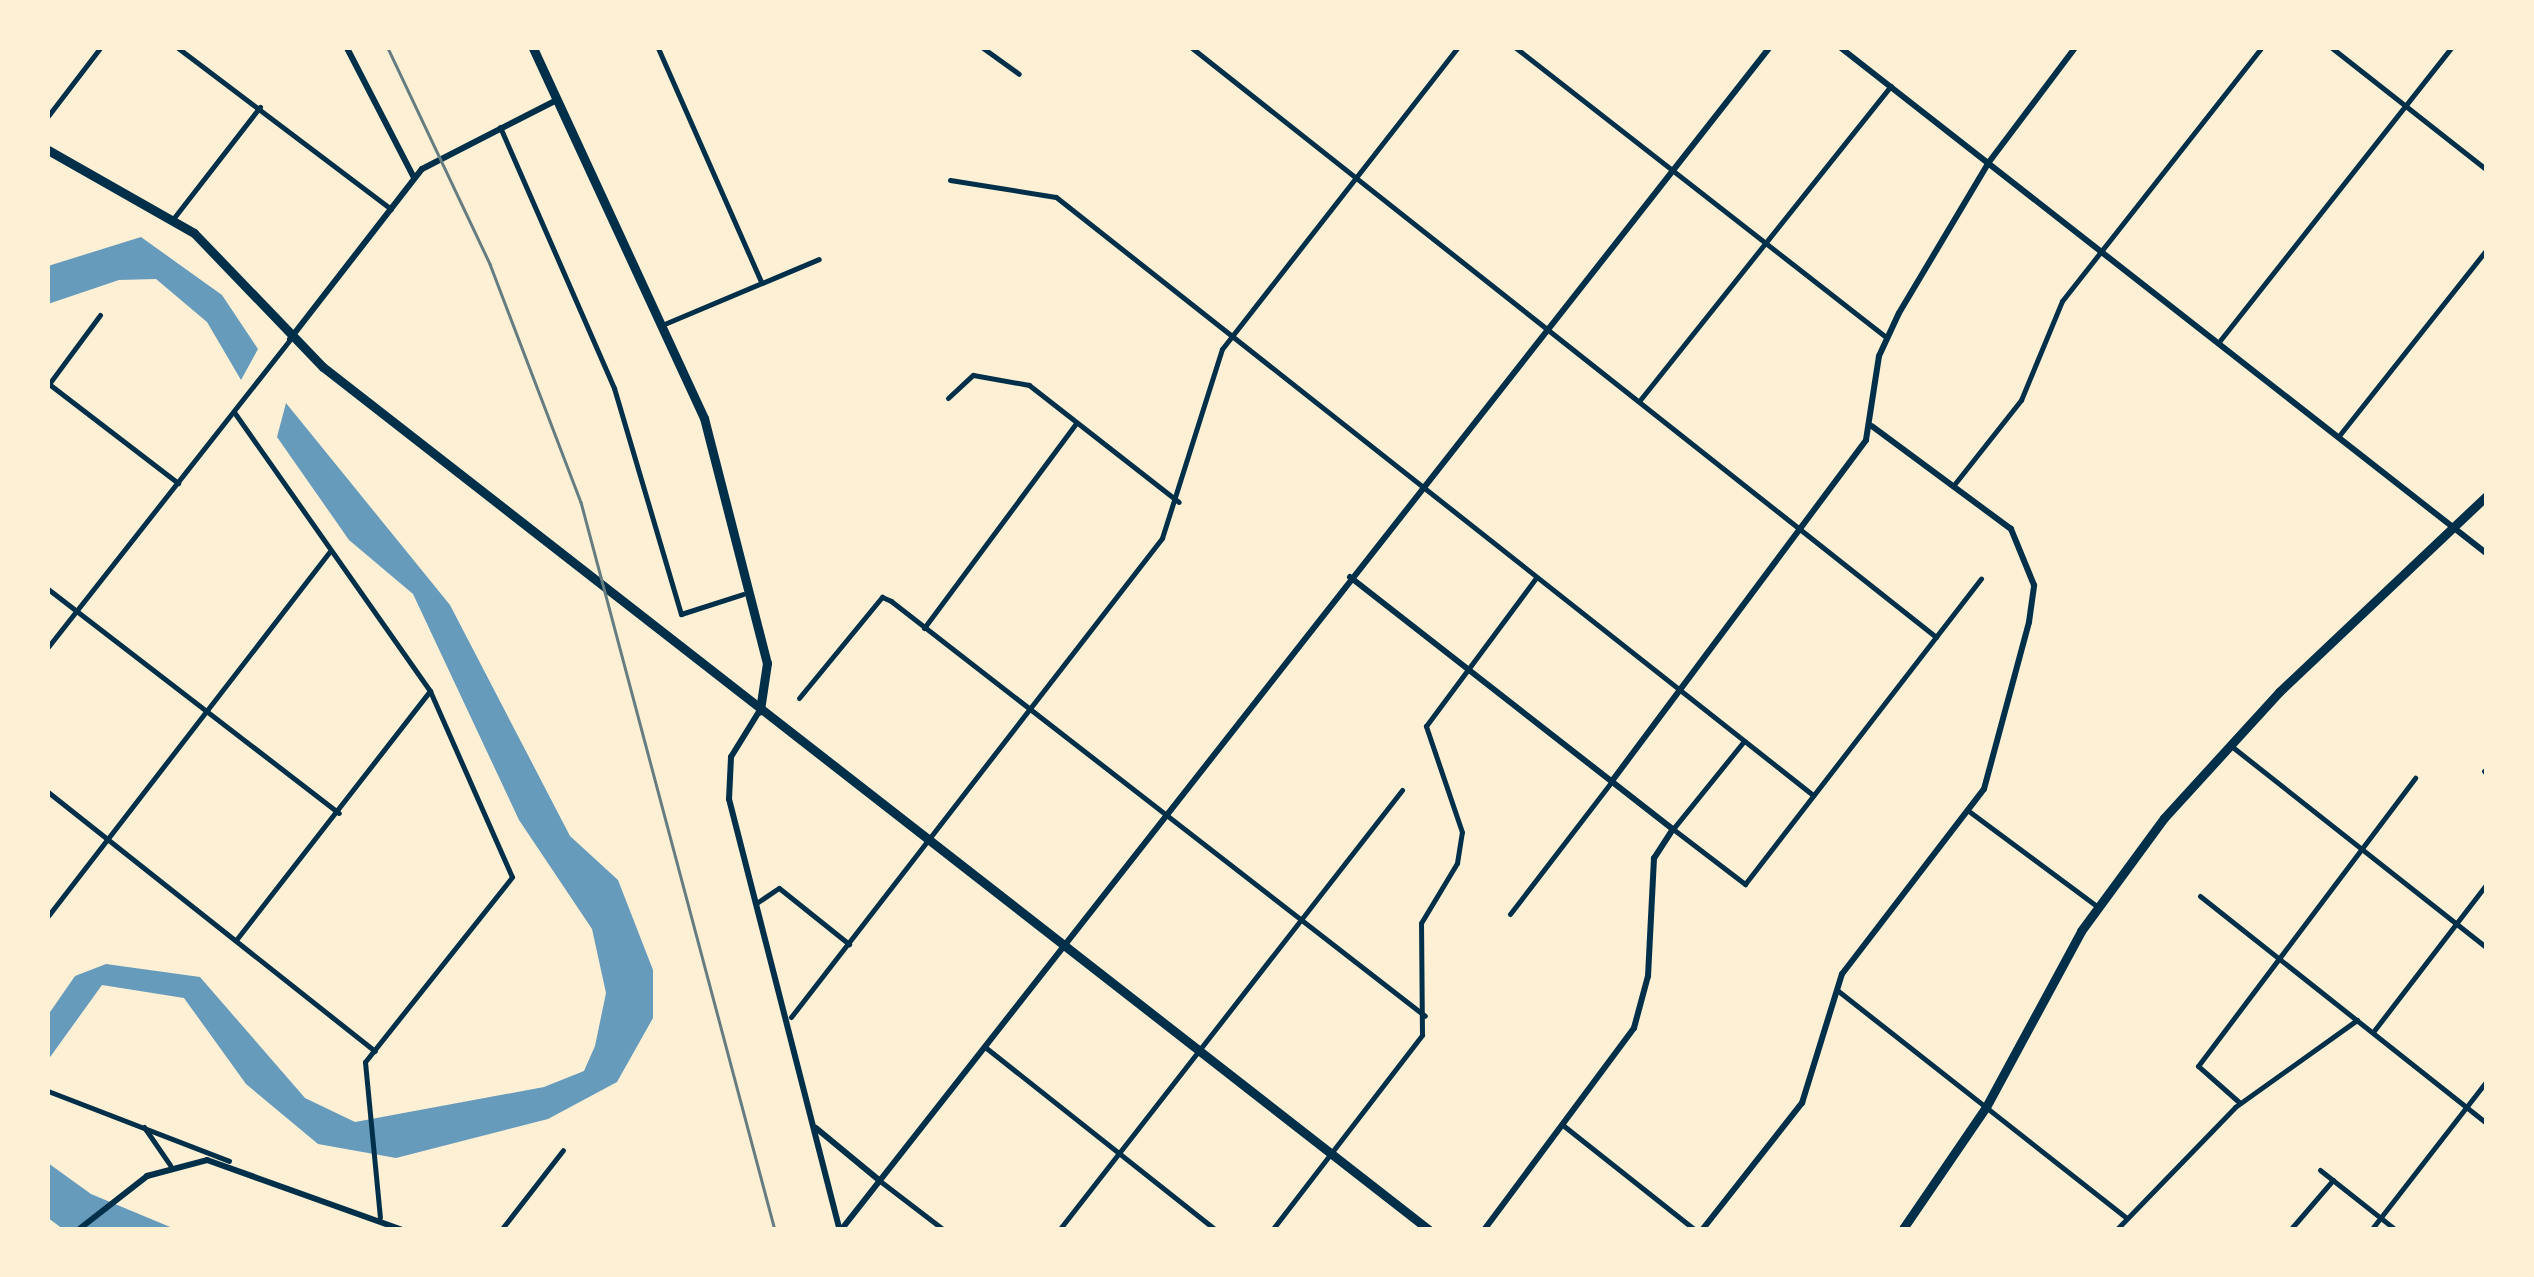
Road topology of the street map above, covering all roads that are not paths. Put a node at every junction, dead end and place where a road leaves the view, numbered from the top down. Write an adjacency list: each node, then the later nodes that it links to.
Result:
1 (100, 48): 21 (street)
2 (178, 48): 20 (street)
3 (347, 48): 27 (street)
4 (533, 48): 18 (main road)
5 (658, 48): 36 (street)
6 (983, 48): 16 (street)
7 (1192, 48): 28 (street)
8 (1457, 48): 28 (street)
9 (1516, 48): 25 (street)
10 (1769, 48): 25 (street)
11 (1841, 48): 17 (street)
12 (2075, 48): 24 (street)
13 (2261, 48): 33 (street)
14 (2332, 48): 19 (street)
15 (2450, 48): 19 (street)
16 (1019, 74)
17 (1890, 86): 24 (street); 32 (street)
18 (557, 100): 22 (street); 38 (main road)
19 (2406, 105): 26 (street); 43 (street)
20 (260, 107): 30 (street); 31 (street)
21 (48, 116)
22 (500, 128): 27 (street); 64 (street)
23 (48, 150): 31 (main road)
24 (1989, 162): 33 (street); 40 (street)
25 (1671, 169): 32 (street); 39 (street)
26 (2486, 170)
27 (414, 178): 30 (street)
28 (1354, 179): 39 (street); 41 (street)
29 (950, 180): 41 (street)
30 (391, 209): 42 (street)
31 (172, 221): 42 (main road)
32 (1765, 242): 40 (street); 46 (street)
33 (2102, 250): 43 (street); 52 (street)
34 (2486, 250): 50 (street)
35 (819, 259): 36 (street)
36 (761, 282): 38 (street)
37 (100, 315): 44 (street)
38 (662, 325): 64 (main road)
39 (1546, 326): 46 (street); 53 (street)
40 (1886, 337): 49 (street)
41 (1230, 338): 53 (street); 55 (street)
42 (290, 339): 47 (street); 75 (main road)
43 (2218, 342): 50 (street)
44 (49, 384): 51 (street)
45 (948, 398): 48 (street)
46 (1640, 400): 57 (street)
47 (234, 412): 51 (street); 58 (street)
48 (1076, 423): 55 (street); 66 (street)
49 (1872, 426): 52 (street); 57 (street)
50 (2338, 437): 56 (street)
51 (178, 483): 65 (street)
52 (1953, 486): 83 (street)
53 (1418, 488): 60 (street); 61 (street)
54 (2486, 496): 56 (main road)
55 (1179, 502): 73 (street)
56 (2455, 529): 59 (street); 77 (main road)
57 (1802, 530): 67 (street); 70 (street)
58 (328, 552): 71 (street); 74 (street)
59 (2486, 553)
60 (1350, 577): 69 (street); 85 (street)
61 (1535, 579): 69 (street); 70 (street)
62 (1981, 579): 67 (street)
63 (48, 589): 65 (street)
64 (743, 594): 75 (main road)
65 (76, 611): 68 (street); 74 (street)
66 (924, 628): 72 (street); 73 (street)
67 (1936, 636): 82 (street)
68 (48, 647)
69 (1465, 667): 79 (street); 104 (street)
70 (1678, 687): 76 (street); 79 (street)
71 (430, 692): 84 (street); 109 (street)
72 (799, 698)
73 (1027, 708): 85 (street); 88 (street)
74 (206, 710): 84 (street); 87 (street)
75 (760, 710): 88 (main road); 92 (street)
76 (1744, 741): 82 (street); 86 (street)
77 (2228, 744): 89 (street); 93 (main road)
78 (2415, 778): 89 (street)
79 (1612, 781): 86 (street); 94 (street)
80 (1402, 790): 96 (street)
81 (48, 792): 87 (street)
82 (1813, 795): 86 (street)
83 (1970, 812): 93 (street); 103 (street)
84 (339, 813): 98 (street)
85 (1165, 815): 96 (street); 99 (street)
86 (1673, 828): 118 (street)
87 (108, 839): 95 (street); 98 (street)
88 (930, 839): 99 (main road); 100 (street)
89 (2360, 848): 97 (street); 102 (street)
90 (2486, 885): 97 (street)
91 (2200, 896): 102 (street)
92 (758, 902): 100 (street); 105 (street)
93 (2098, 907): 114 (main road)
94 (1510, 914)
95 (48, 916)
96 (1299, 921): 104 (street); 110 (street)
97 (2456, 923): 101 (street); 107 (street)
98 (236, 940): 109 (street)
99 (1064, 944): 108 (street); 110 (main road)
100 (850, 945): 105 (street)
101 (2486, 948)
102 (2281, 960): 106 (street); 113 (street)
103 (1837, 990): 114 (street); 141 (street)
104 (1425, 1016): 122 (street)
105 (791, 1018): 119 (street)
106 (2357, 1020): 107 (street); 113 (street)
107 (2373, 1032): 115 (street)
108 (984, 1047): 121 (street); 127 (street)
109 (375, 1051): 128 (street)
110 (1201, 1051): 121 (street); 122 (main road)
111 (2486, 1082): 115 (street)
112 (48, 1091): 117 (street)
113 (2240, 1103): 130 (street)
114 (1986, 1107): 130 (street); 142 (main road)
115 (2467, 1107): 116 (street); 129 (street)
116 (2486, 1122)
117 (137, 1123): 123 (street); 124 (street)
118 (1564, 1126): 140 (street); 141 (street)
119 (815, 1127): 127 (street); 134 (street)
120 (563, 1150): 133 (street)
121 (1119, 1153): 136 (street); 137 (street)
122 (1331, 1153): 138 (street); 139 (main road)
123 (229, 1161): 124 (street); 128 (street)
124 (170, 1165): 131 (street)
125 (2320, 1170): 126 (street)
126 (2334, 1180): 129 (street); 144 (street)
127 (880, 1181): 134 (street); 135 (street)
128 (380, 1216): 132 (street)
129 (2381, 1217): 145 (street); 146 (street)
130 (2127, 1218): 143 (street)
131 (78, 1230)
132 (402, 1230)
133 (501, 1230)
134 (841, 1230)
135 (944, 1230)
136 (1059, 1230)
137 (1216, 1230)
138 (1272, 1230)
139 (1429, 1230)
140 (1484, 1230)
141 (1698, 1230)
142 (1902, 1230)
143 (2116, 1230)
144 (2290, 1230)
145 (2372, 1230)
146 (2396, 1230)

